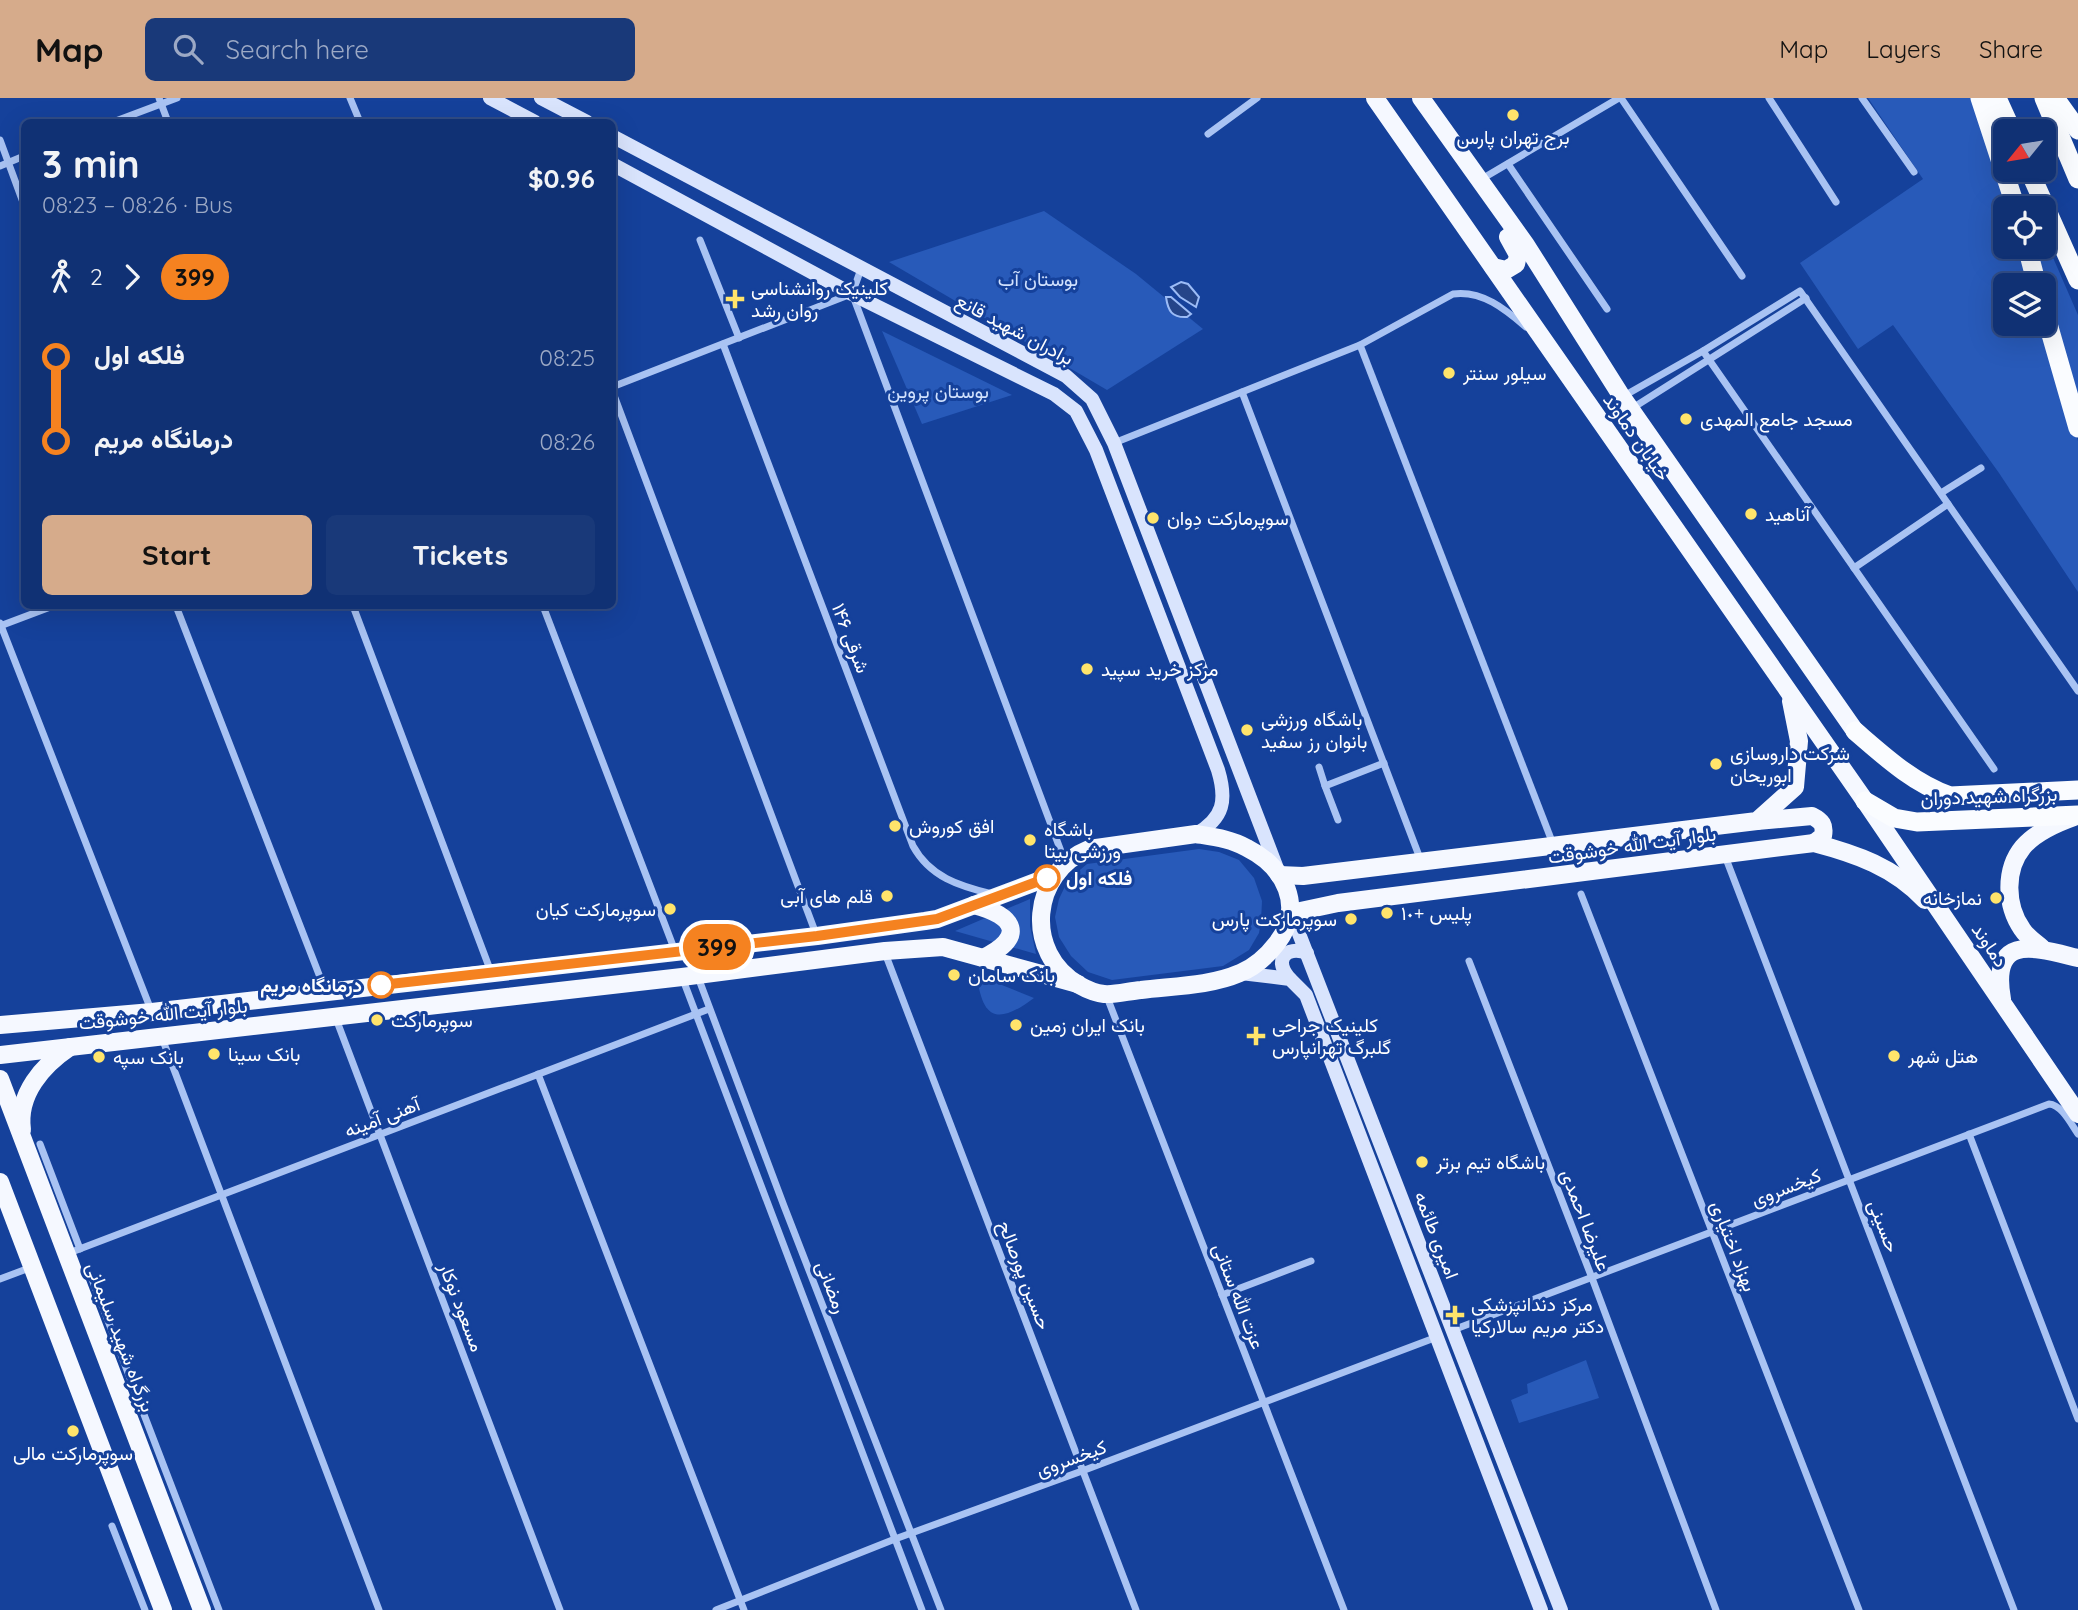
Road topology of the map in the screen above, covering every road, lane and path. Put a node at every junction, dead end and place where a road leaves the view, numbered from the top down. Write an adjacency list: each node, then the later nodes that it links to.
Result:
1 (177, 98): 15 (street)
2 (350, 98): 18 (street)
3 (490, 98): 19 (main road)
4 (541, 98): 20 (main road)
5 (1257, 98): 23 (street)
6 (1375, 98): 40 (main road, خیابان دماوند)
7 (1421, 98): 28 (main road, خیابان دماوند)
8 (1620, 98): 29 (street); 42 (street)
9 (1769, 98): 38 (street)
10 (1862, 98): 32 (street)
11 (1980, 98): 37 (highway)
12 (1997, 98): 21 (highway)
13 (2043, 98): 33 (highway)
14 (2055, 98): 22 (highway)
15 (160, 101): 16 (street); 17 (street)
16 (120, 119)
17 (167, 119)
18 (358, 119)
19 (529, 119)
20 (581, 119)
21 (2007, 119)
22 (2078, 130)
23 (1208, 134)
24 (616, 138): 41 (main road, برادران شهید قانع)
25 (0, 140): 27 (street)
26 (21, 157): 27 (street)
27 (9, 162): 30 (street); 36 (street)
28 (1468, 164): 34 (main road, خیابان دماوند); 40 (main road)
29 (1508, 164): 34 (street); 46 (street)
30 (0, 166)
31 (616, 166): 44 (main road, برادران شهید قانع)
32 (1914, 172)
33 (2078, 179)
34 (1479, 180): 57 (main road, خیابان دماوند)
35 (2034, 182): 43 (highway)
36 (21, 196)
37 (2012, 196)
38 (1836, 202)
39 (701, 240): 48 (street)
40 (1493, 267): 50 (main road, خیابان دماوند)
41 (861, 270): 44 (street); 59 (main road, برادران شهید قانع)
42 (1742, 276)
43 (2078, 280)
44 (852, 294): 48 (street); 81 (main road, برادران شهید قانع); 86 (street)
45 (1806, 298): 52 (street); 53 (street); 61 (street)
46 (1607, 309)
47 (2051, 336): 58 (highway)
48 (739, 338): 49 (street)
49 (723, 344): 54 (street); 89 (street, ۱۴۶ شرقی)
50 (1546, 344): 51 (street); 70 (main road, خیابان دماوند)
51 (1360, 345): 55 (street); 83 (street)
52 (1703, 351): 53 (street); 57 (street)
53 (1709, 359): 57 (street); 63 (street)
54 (616, 387)
55 (1242, 392): 59 (street); 72 (street)
56 (616, 400): 93 (street)
57 (1627, 403): 71 (main road, خیابان دماوند)
58 (2078, 428)
59 (1114, 443): 87 (main road, برادران شهید قانع)
60 (1981, 468): 61 (street)
61 (1941, 494): 62 (street)
62 (1948, 504): 63 (street); 69 (street)
63 (1854, 568): 74 (street)
64 (45, 609): 68 (street)
65 (177, 609): 106 (street)
66 (354, 609): 101 (street)
67 (544, 609): 95 (street)
68 (0, 625): 110 (street)
69 (2078, 691)
70 (1790, 694): 77 (main road, خیابان دماوند); 80 (main road)
71 (1855, 731): 76 (highway, بزرگراه شهید دوران)
72 (1384, 763): 75 (street); 85 (street)
73 (1319, 767): 75 (street)
74 (1994, 769)
75 (1325, 786): 79 (street)
76 (2078, 790)
77 (1866, 801): 78 (highway, بزرگراه شهید دوران); 92 (main road, دماوند)
78 (2078, 816): 94 (main road)
79 (1338, 820)
80 (1758, 821): 82 (main road, بلوار آیت الله خوشوقت); 83 (main road, بلوار آیت الله خوشوقت)
81 (1196, 834): 86 (main road); 87 (main road)
82 (1814, 843): 84 (main road, بلوار آیت الله خوشوقت); 92 (main road, بلوار آیت الله خوشوقت)
83 (1554, 845): 85 (main road, بلوار آیت الله خوشوقت)
84 (1724, 854): 91 (main road, بلوار آیت الله خوشوقت); 124 (street, حسینی)
85 (1422, 861): 87 (main road, بلوار آیت الله خوشوقت)
86 (1059, 869): 89 (main road, بلوار آیت الله خوشوقت); 105 (main road)
87 (1279, 875): 91 (main road)
88 (1581, 894): 127 (street, بهزاد اختیاری)
89 (999, 896): 90 (main road, بلوار آیت الله خوشوقت)
90 (974, 905): 93 (main road, بلوار آیت الله خوشوقت); 98 (main road)
91 (1292, 913): 97 (main road, امیری طائمه); 102 (main road)
92 (1953, 928): 108 (main road, دماوند)
93 (817, 936): 95 (main road, بلوار آیت الله خوشوقت)
94 (2042, 948): 99 (main road); 108 (main road)
95 (675, 951): 101 (main road, بلوار آیت الله خوشوقت)
96 (884, 951): 98 (main road, بلوار آیت الله خوشوقت); 103 (main road, بلوار آیت الله خوشوقت); 142 (street, حسین پورصالح)
97 (1307, 953): 104 (main road); 135 (main road, امیری طائمه)
98 (983, 958): 105 (main road, بلوار آیت الله خوشوقت)
99 (2078, 958)
100 (1469, 961): 131 (street, علیرضا احمدی)
101 (492, 973): 106 (main road, بلوار آیت الله خوشوقت)
102 (1241, 973): 104 (main road); 107 (main road)
103 (690, 976): 109 (street, رمضانی); 111 (street, رمضانی); 112 (main road, بلوار آیت الله خوشوقت)
104 (1290, 979): 136 (main road, امیری طائمه)
105 (1078, 984): 107 (main road)
106 (326, 992): 110 (main road, بلوار آیت الله خوشوقت)
107 (1105, 994): 134 (street, عزت الله ستانی)
108 (2003, 1003): 119 (main road, دماوند)
109 (709, 1009): 111 (street, آهنی آمینه); 137 (street, رمضانی)
110 (152, 1013): 113 (main road, بلوار آیت الله خوشوقت)
111 (695, 1014): 117 (street, آهنی آمینه); 138 (street, رمضانی)
112 (335, 1016): 114 (main road, بلوار آیت الله خوشوقت); 120 (street, مسعود نوکار)
113 (0, 1026)
114 (162, 1036): 115 (main road, بلوار آیت الله خوشوقت); 126 (street)
115 (74, 1045): 116 (main road, بلوار آیت الله خوشوقت); 123 (main road)
116 (0, 1055)
117 (538, 1074): 120 (street, آهنی آمینه); 146 (street)
118 (0, 1079): 123 (main road, بزرگراه شهید سلیمانی)
119 (2078, 1114)
120 (380, 1134): 126 (street, آهنی آمینه); 152 (street, مسعود نوکار)
121 (1969, 1135): 122 (street, کیخسروی); 124 (street, کیخسروی); 141 (street)
122 (2078, 1135)
123 (31, 1142): 128 (main road, بزرگراه شهید سلیمانی)
124 (1849, 1180): 127 (street, کیخسروی); 163 (street, حسینی)
125 (0, 1182): 130 (main road)
126 (222, 1195): 128 (street, آهنی آمینه); 151 (street)
127 (1711, 1232): 131 (street, کیخسروی); 162 (street, بهزاد اختیاری)
128 (74, 1252): 139 (main road, بزرگراه شهید سلیمانی)
129 (1311, 1261): 134 (street)
130 (32, 1267): 132 (street); 148 (main road)
131 (1592, 1278): 135 (street, کیخسروی); 161 (street, علیرضا احمدی)
132 (0, 1279)
133 (92, 1279): 139 (street)
134 (1222, 1295): 140 (street, عزت الله ستانی)
135 (1453, 1330): 160 (main road, امیری طائمه)
136 (1437, 1337): 140 (street, کیخسروی); 159 (main road, امیری طائمه)
137 (849, 1373): 138 (street); 144 (street, رمضانی)
138 (834, 1378): 145 (street, رمضانی)
139 (130, 1398): 149 (main road, بزرگراه شهید سلیمانی); 150 (street)
140 (1264, 1402): 142 (street, کیخسروی); 158 (street, عزت الله ستانی)
141 (2078, 1419)
142 (1082, 1471): 144 (street, کیخسروی); 157 (street, حسین پورصالح)
143 (113, 1526): 147 (street)
144 (911, 1533): 145 (street, کیخسروی); 156 (street, رمضانی)
145 (895, 1539): 146 (street, کیخسروی); 155 (street, رمضانی)
146 (741, 1601): 153 (street, کیخسروی); 154 (street)
147 (145, 1610)
148 (163, 1610)
149 (202, 1610)
150 (219, 1610)
151 (379, 1610)
152 (560, 1610)
153 (716, 1610)
154 (744, 1610)
155 (922, 1610)
156 (940, 1610)
157 (1136, 1610)
158 (1344, 1610)
159 (1541, 1610)
160 (1560, 1610)
161 (1716, 1610)
162 (1859, 1610)
163 (2014, 1610)

